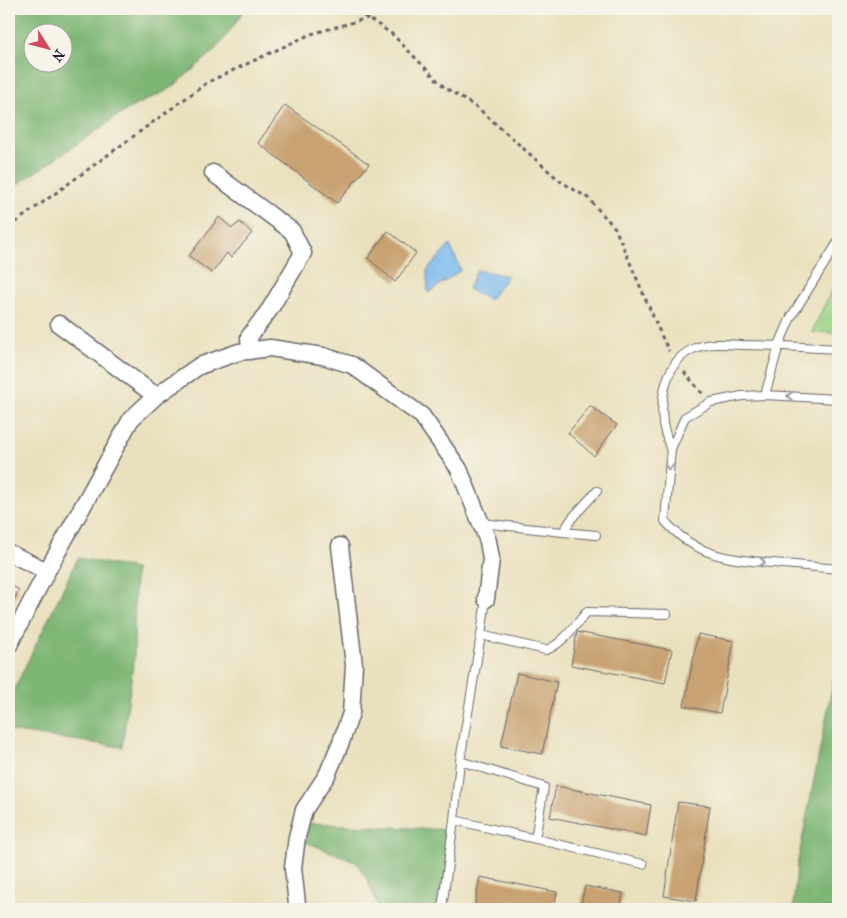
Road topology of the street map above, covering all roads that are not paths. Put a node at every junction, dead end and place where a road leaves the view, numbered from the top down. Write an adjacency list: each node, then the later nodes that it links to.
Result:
1 (213, 174): 6 (street)
2 (838, 242): 4 (lane)
3 (59, 324): 8 (street)
4 (779, 345): 5 (lane); 7 (lane); 10 (lane)
5 (838, 349)
6 (250, 351): 8 (street); 12 (street)
7 (764, 395): 9 (lane, one-way to 7); 10 (lane)
8 (156, 396): 18 (street)
9 (838, 399)
10 (670, 449): 17 (lane, one-way to 17)
11 (597, 491): 13 (lane)
12 (481, 523): 13 (lane); 19 (street)
13 (563, 532): 14 (lane)
14 (596, 536)
15 (340, 546): 27 (street)
16 (9, 553): 18 (street)
17 (838, 569)
18 (47, 571): 22 (street)
19 (486, 599): 21 (lane)
20 (667, 614): 21 (lane)
21 (482, 635): 23 (lane)
22 (9, 645)
23 (460, 762): 24 (lane); 25 (lane)
24 (454, 820): 25 (lane); 28 (lane)
25 (536, 839): 26 (lane)
26 (643, 864)
27 (299, 909)
28 (443, 909)

